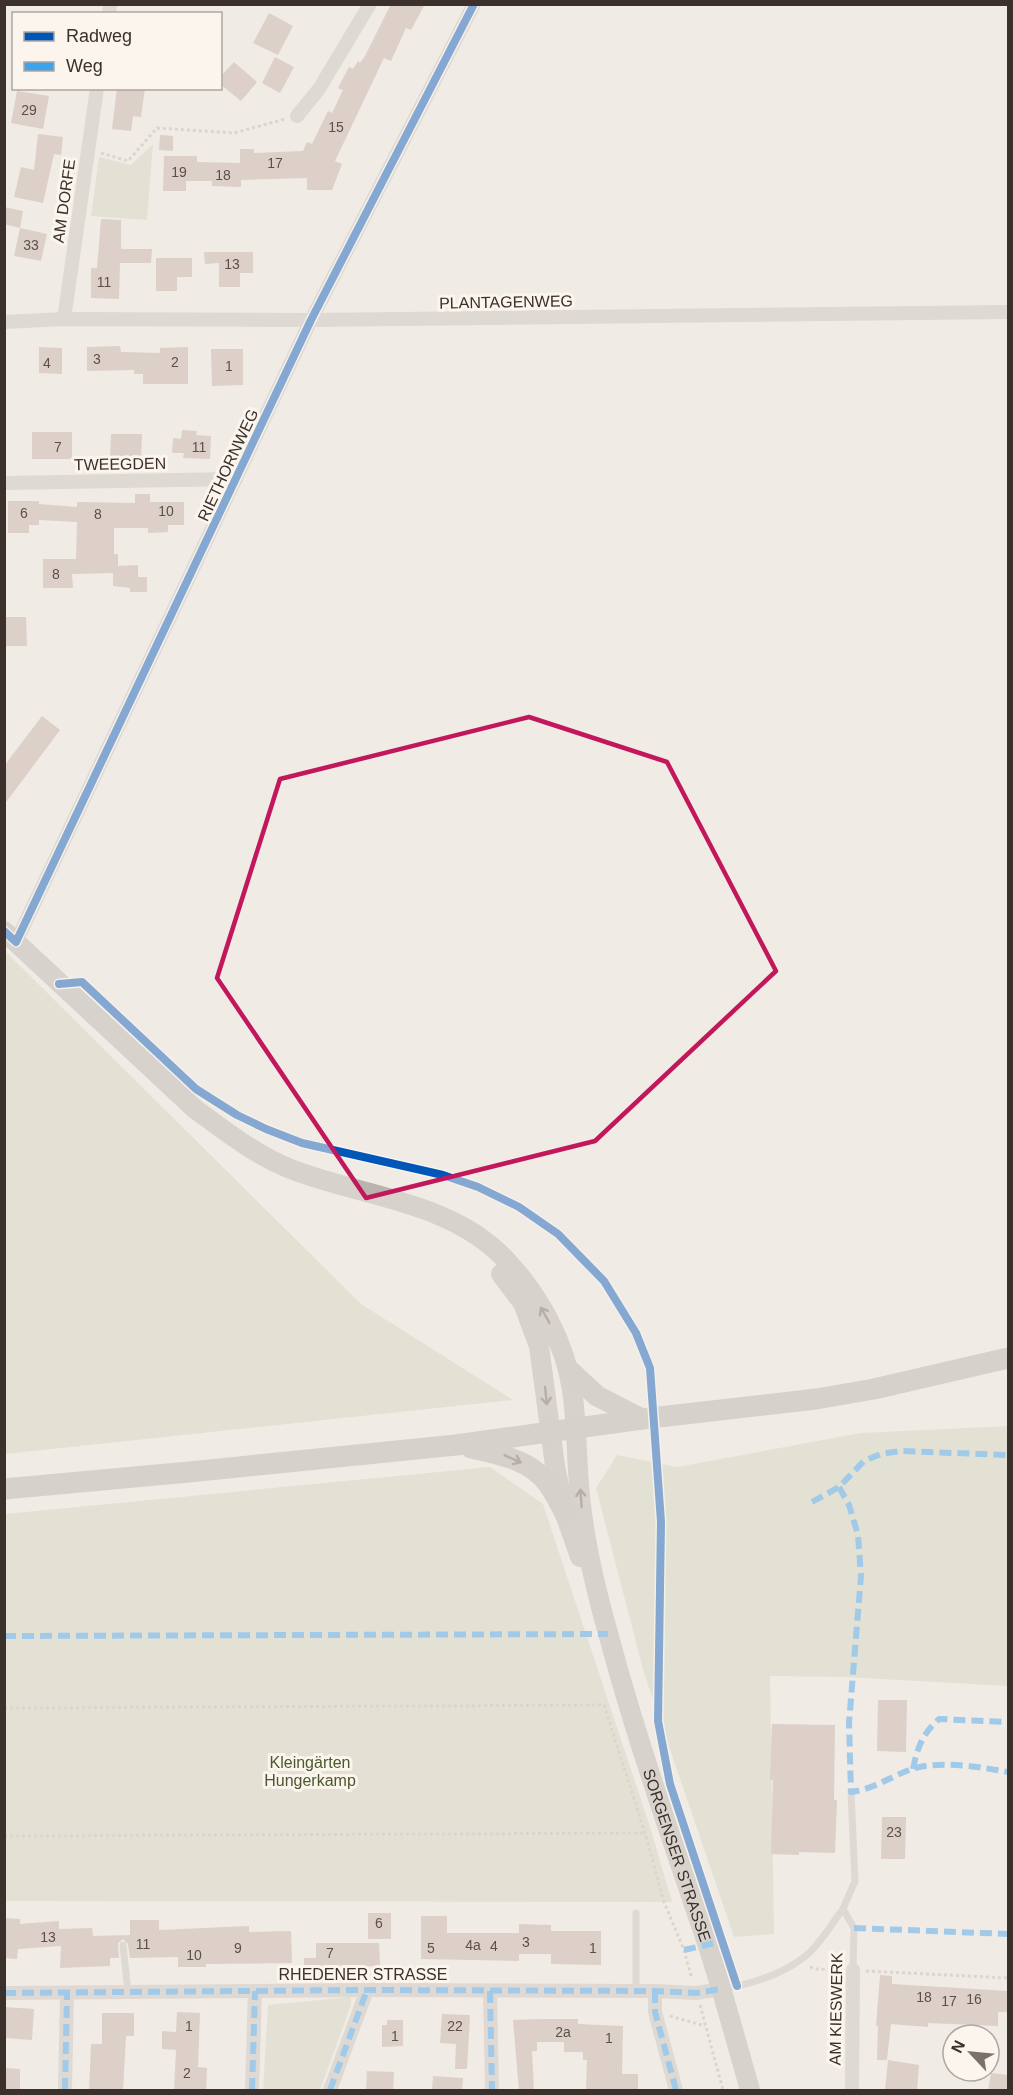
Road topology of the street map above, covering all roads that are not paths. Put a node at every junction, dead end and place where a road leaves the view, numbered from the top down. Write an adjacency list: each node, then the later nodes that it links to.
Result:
1 (370, 4): 4 (street)
2 (474, 4): 7 (street, RIETHORNWEG)
3 (97, 90): 6 (street, AM DORFE)
4 (297, 116)
5 (1008, 312): 7 (street, PLANTAGENWEG)
6 (64, 319): 7 (street, PLANTAGENWEG); 8 (street, PLANTAGENWEG)
7 (311, 320): 9 (street, RIETHORNWEG)
8 (5, 323)
9 (236, 479): 10 (street, TWEEGDEN); 11 (street, RIETHORNWEG)
10 (4, 483)
11 (10, 936): 12 (main road)
12 (397, 1202): 14 (main road, one-way to 12); 17 (main road, one-way to 17)
13 (1008, 1358): 15 (main road)
14 (568, 1369): 15 (main road); 16 (main road)
15 (642, 1419): 16 (main road)
16 (575, 1429): 17 (main road); 21 (main road, one-way to 16)
17 (550, 1432): 18 (main road); 20 (main road)
18 (456, 1445): 19 (main road); 20 (main road, one-way to 20)
19 (4, 1488)
20 (565, 1514): 21 (main road)
21 (604, 1618): 27 (main road, SORGENSER STRASSE)
22 (851, 1792): 23 (lane)
23 (843, 1909): 26 (lane, AM KIESWERK); 27 (lane)
24 (636, 1913): 31 (lane)
25 (123, 1945): 33 (lane)
26 (853, 1970): 42 (street, AM KIESWERK)
27 (721, 1989): 32 (street, RHEDENER STRASSE); 41 (main road, SORGENSER STRASSE)
28 (367, 1990): 29 (street, RHEDENER STRASSE); 30 (street, RHEDENER STRASSE); 38 (street)
29 (255, 1991): 33 (street, RHEDENER STRASSE); 37 (street)
30 (490, 1991): 31 (street, RHEDENER STRASSE); 39 (street)
31 (636, 1991): 32 (street, RHEDENER STRASSE)
32 (654, 1991): 40 (street)
33 (128, 1992): 35 (street, RHEDENER STRASSE)
34 (4, 1993): 35 (street, RHEDENER STRASSE)
35 (67, 1993): 36 (street)
36 (65, 2091)
37 (252, 2091)
38 (330, 2091)
39 (492, 2091)
40 (676, 2091)
41 (750, 2091)
42 (852, 2091)

